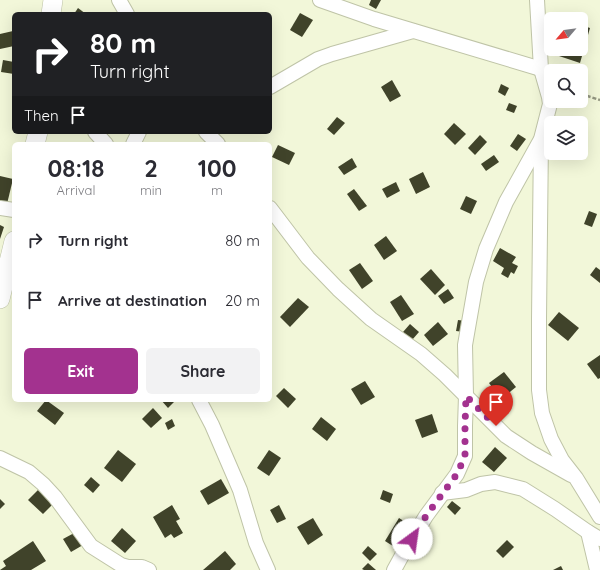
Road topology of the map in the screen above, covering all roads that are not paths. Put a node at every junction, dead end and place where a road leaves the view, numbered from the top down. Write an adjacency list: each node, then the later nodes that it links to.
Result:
1 (53, 0): 5 (street)
2 (119, 0): 6 (street)
3 (320, 0): 7 (street)
4 (537, 0): 8 (street)
5 (51, 12)
6 (126, 12)
7 (413, 31): 8 (street); 9 (street)
8 (541, 69): 12 (street)
9 (272, 86)
10 (97, 134): 13 (street)
11 (208, 134): 14 (street)
12 (541, 139): 20 (street); 23 (street)
13 (104, 142)
14 (216, 142)
15 (0, 208): 16 (street)
16 (12, 210)
17 (272, 211): 20 (street)
18 (12, 249): 19 (street)
19 (0, 300)
20 (466, 396): 23 (street); 24 (street)
21 (199, 402): 28 (street)
22 (0, 458): 27 (street)
23 (576, 478): 25 (street)
24 (442, 493): 26 (street); 29 (street)
25 (600, 517)
26 (594, 536): 30 (street)
27 (149, 570)
28 (268, 570)
29 (394, 570)
30 (597, 570)

